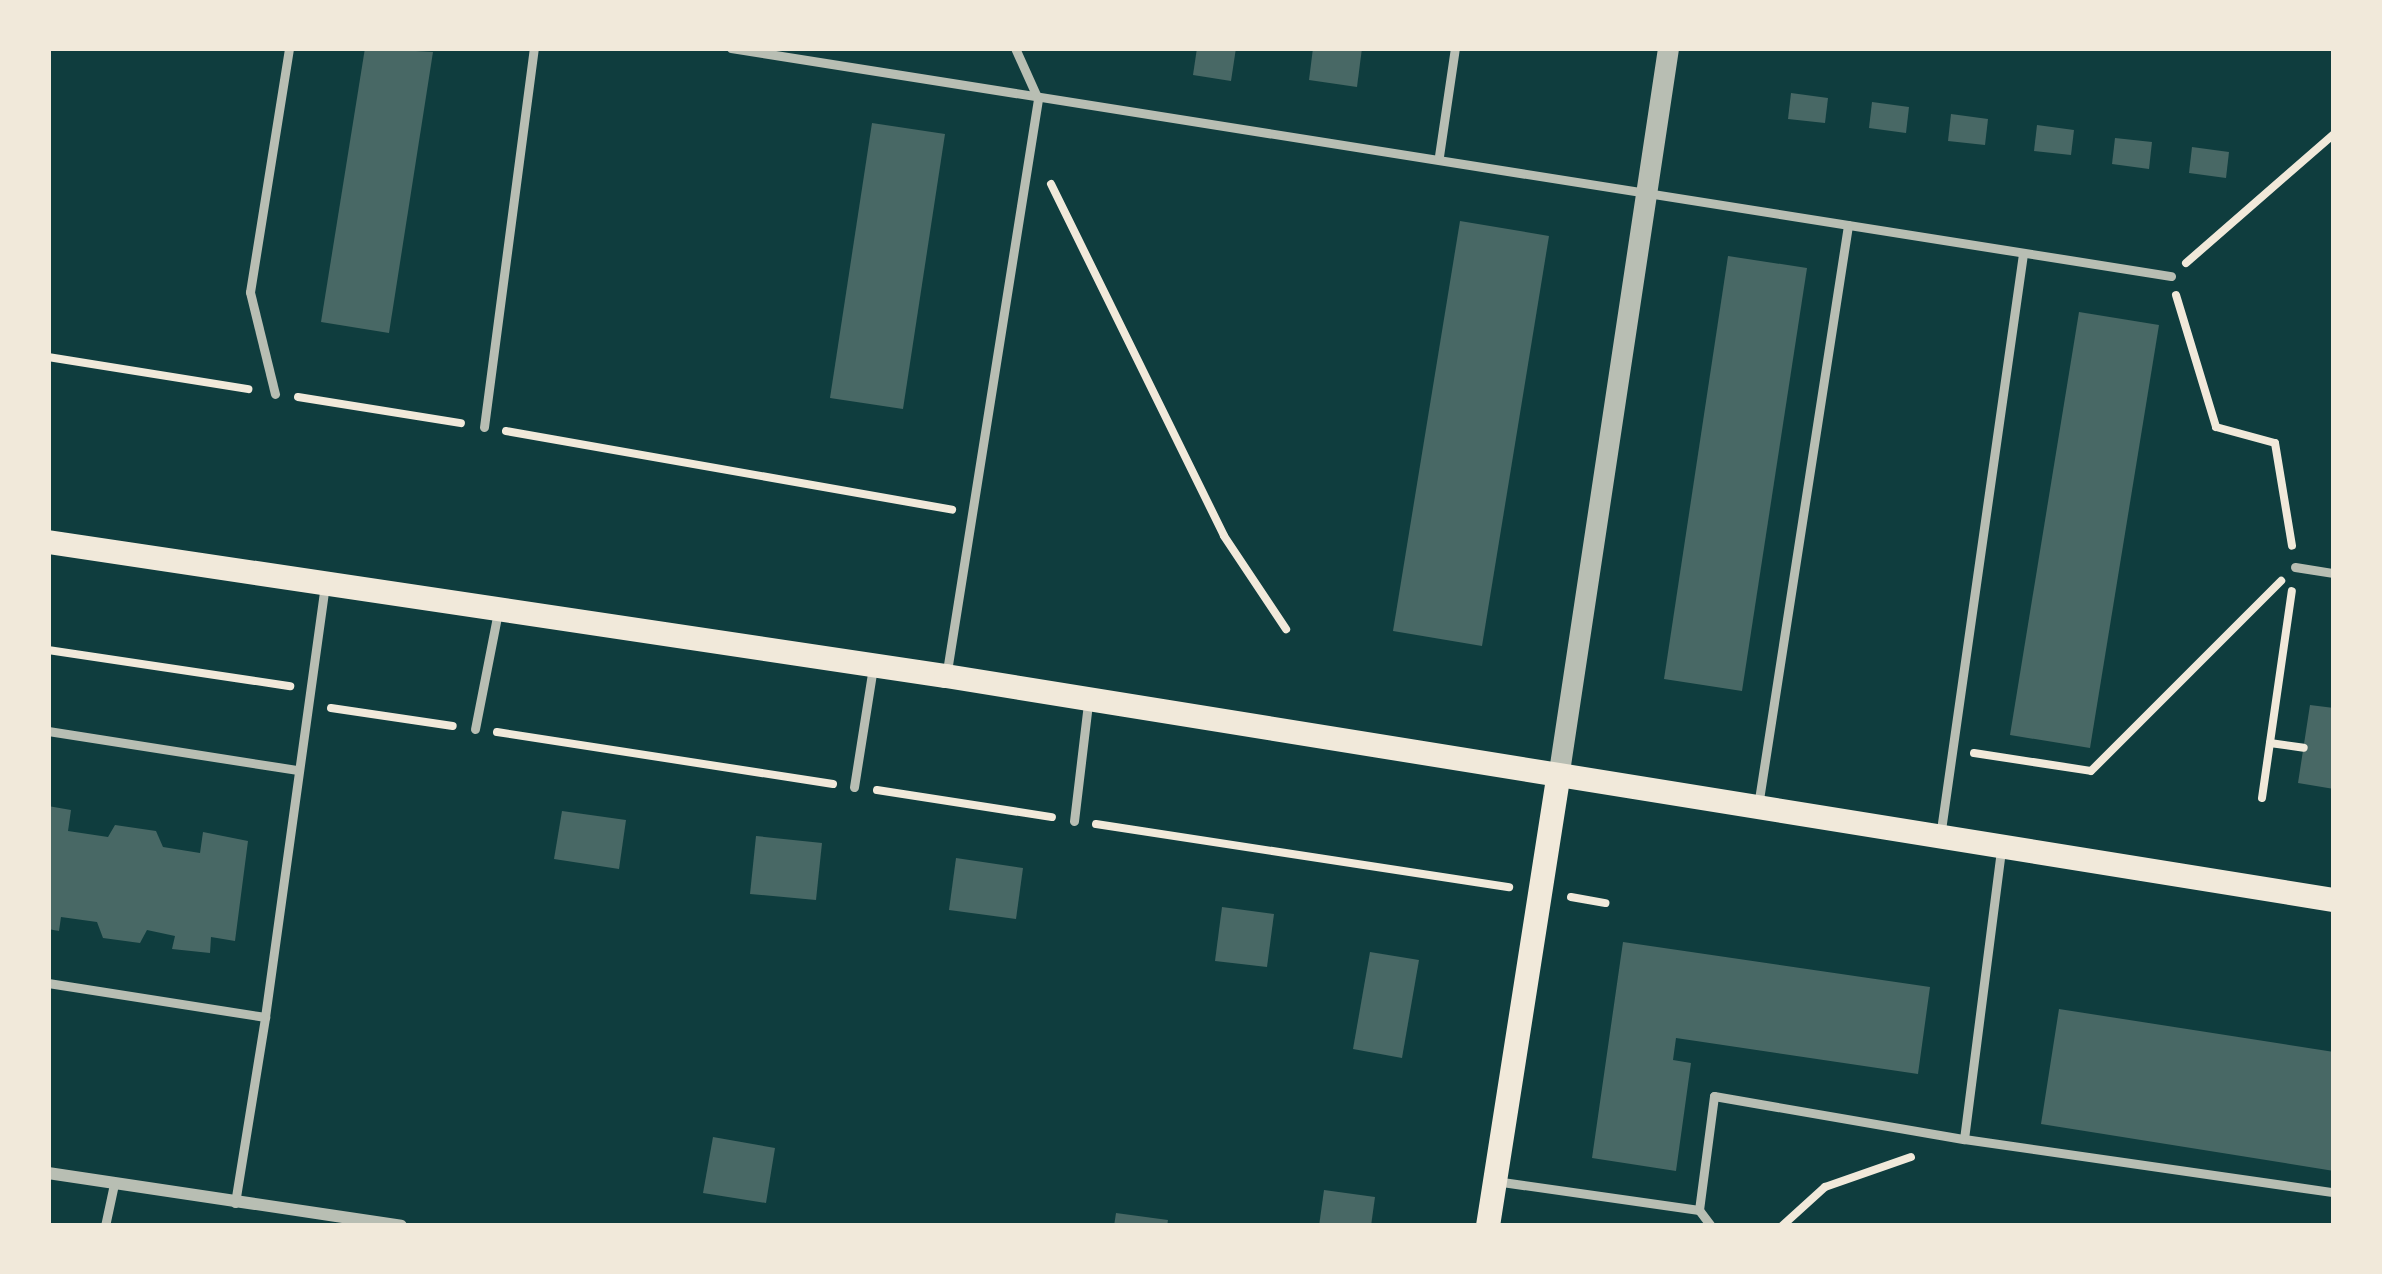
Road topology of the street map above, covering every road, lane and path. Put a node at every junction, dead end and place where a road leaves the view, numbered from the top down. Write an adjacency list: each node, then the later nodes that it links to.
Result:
1 (289, 48): 15 (lane)
2 (534, 48): 16 (lane)
3 (731, 48): 7 (lane)
4 (1015, 48): 7 (lane)
5 (1455, 48): 10 (lane)
6 (1668, 48): 11 (street)
7 (1039, 98): 9 (lane); 10 (lane)
8 (2334, 134): 14 (path)
9 (1032, 145): 22 (path); 25 (lane)
10 (1438, 156): 11 (lane)
11 (1646, 193): 12 (lane); 35 (street)
12 (1848, 225): 13 (lane); 38 (lane)
13 (2024, 254): 14 (lane); 33 (lane)
14 (2171, 276): 18 (path)
15 (275, 394)
16 (484, 427)
17 (48, 542): 20 (main road)
18 (2295, 567): 19 (lane); 31 (path); 33 (path)
19 (2334, 573)
20 (326, 582): 21 (main road); 26 (lane)
21 (499, 607): 24 (main road); 29 (lane)
22 (1286, 628)
23 (48, 650): 26 (path)
24 (873, 667): 25 (main road); 36 (lane)
25 (946, 676): 27 (main road)
26 (310, 689): 28 (lane)
27 (1088, 699): 35 (main road); 39 (lane)
28 (308, 704): 29 (path); 34 (lane)
29 (475, 729): 36 (path)
30 (48, 731): 34 (lane)
31 (2270, 743): 32 (path); 37 (path)
32 (2303, 748)
33 (1954, 750): 40 (lane)
34 (298, 770): 46 (lane)
35 (1558, 778): 38 (main road); 42 (main road)
36 (854, 787): 39 (path)
37 (2262, 798)
38 (1757, 812): 40 (main road)
39 (1074, 821): 42 (path)
40 (1940, 840): 41 (main road)
41 (2002, 849): 43 (main road); 47 (lane)
42 (1541, 892): 44 (path); 49 (main road)
43 (2334, 900)
44 (1605, 903)
45 (48, 982): 46 (lane)
46 (265, 1017): 52 (lane)
47 (1964, 1139): 51 (lane); 53 (lane); 58 (path)
48 (48, 1173): 50 (street)
49 (1496, 1181): 53 (lane); 56 (main road)
50 (114, 1184): 52 (street); 54 (lane)
51 (2334, 1192)
52 (235, 1203): 55 (street)
53 (1699, 1210): 57 (lane)
54 (105, 1226)
55 (401, 1226)
56 (1488, 1226)
57 (1711, 1226)
58 (1782, 1226)

